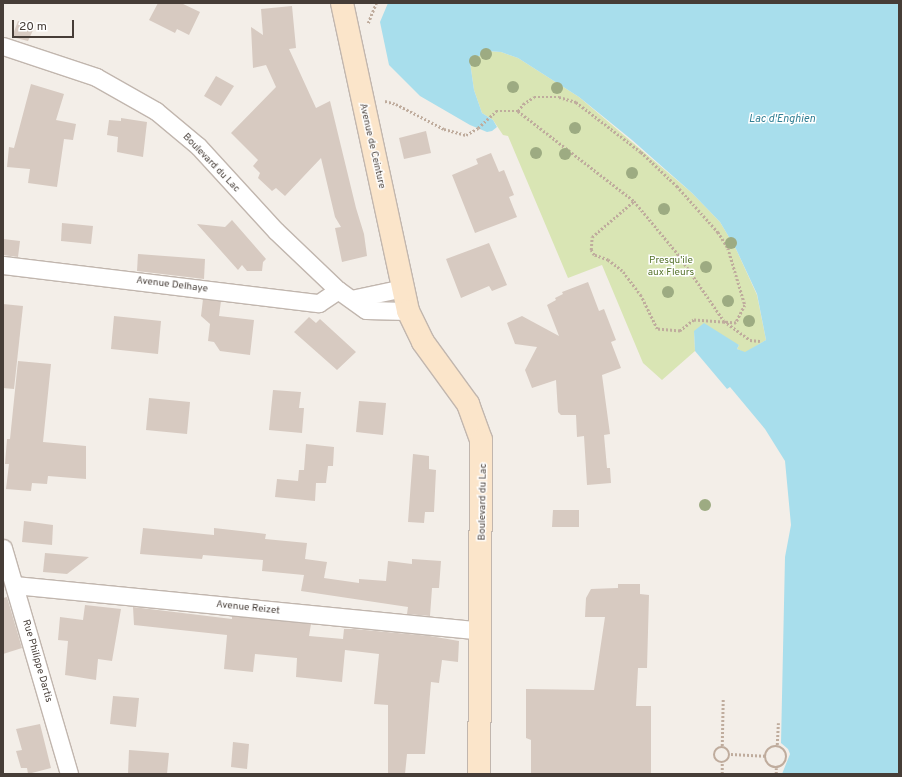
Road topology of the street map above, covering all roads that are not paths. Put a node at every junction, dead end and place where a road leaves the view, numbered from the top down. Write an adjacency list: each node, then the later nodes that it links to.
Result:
1 (342, 3): 4 (street, Avenue de Ceinture)
2 (3, 46): 5 (street, Boulevard du Lac)
3 (3, 266): 5 (street, Avenue Delhaye)
4 (403, 288): 5 (street); 6 (street, Avenue de Ceinture)
5 (345, 294): 6 (street, Boulevard du Lac)
6 (408, 311): 9 (street, Boulevard du Lac)
7 (3, 548): 8 (street, Rue Philippe Dartis)
8 (15, 585): 9 (street, Avenue Reizet); 10 (street, Rue Philippe Dartis)
9 (481, 631): 11 (street, Boulevard du Lac)
10 (69, 774)
11 (479, 774)

